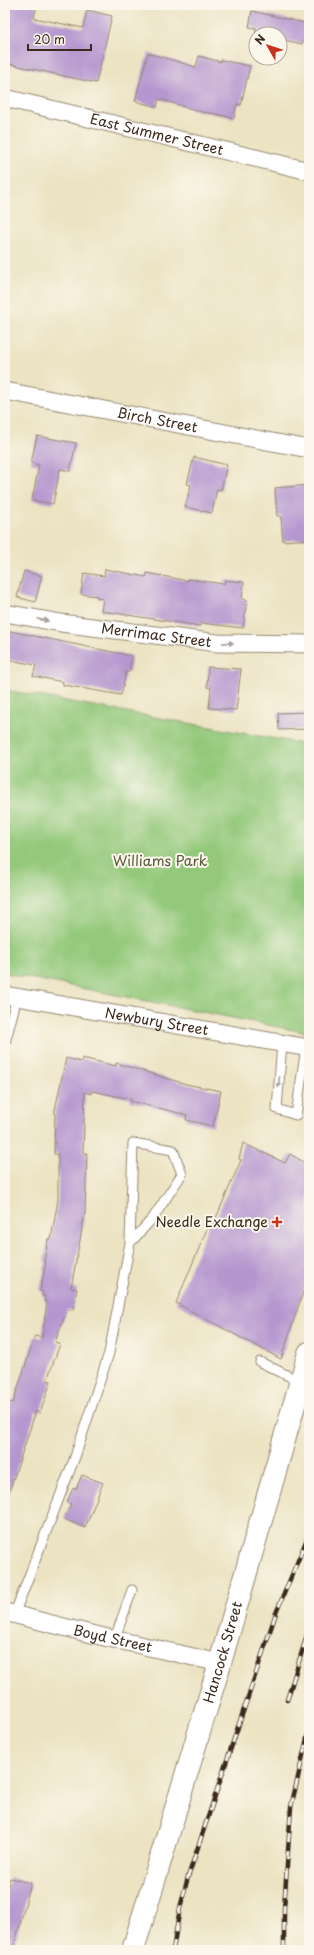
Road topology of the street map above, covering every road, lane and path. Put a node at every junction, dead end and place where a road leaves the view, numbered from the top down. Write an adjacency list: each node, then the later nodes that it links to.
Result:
1 (5, 98): 2 (street, East Summer Street)
2 (309, 171)
3 (5, 391): 4 (street, Birch Street)
4 (309, 449)
5 (5, 613): 6 (street, Merrimac Street, one-way to 6)
6 (309, 644)
7 (11, 996): 8 (lane); 9 (street, Newbury Street)
8 (5, 1043)
9 (282, 1043): 10 (street, Newbury Street); 10 (lane, one-way to 10)
10 (308, 1048)
11 (130, 1242): 11 (lane); 16 (lane)
12 (309, 1353): 14 (main road, Hancock Street)
13 (260, 1362): 14 (lane)
14 (301, 1382): 18 (main road, Hancock Street)
15 (132, 1590): 17 (lane)
16 (10, 1613): 17 (street, Boyd Street)
17 (115, 1638): 18 (street, Boyd Street)
18 (220, 1663): 19 (main road, Hancock Street)
19 (133, 1950)

